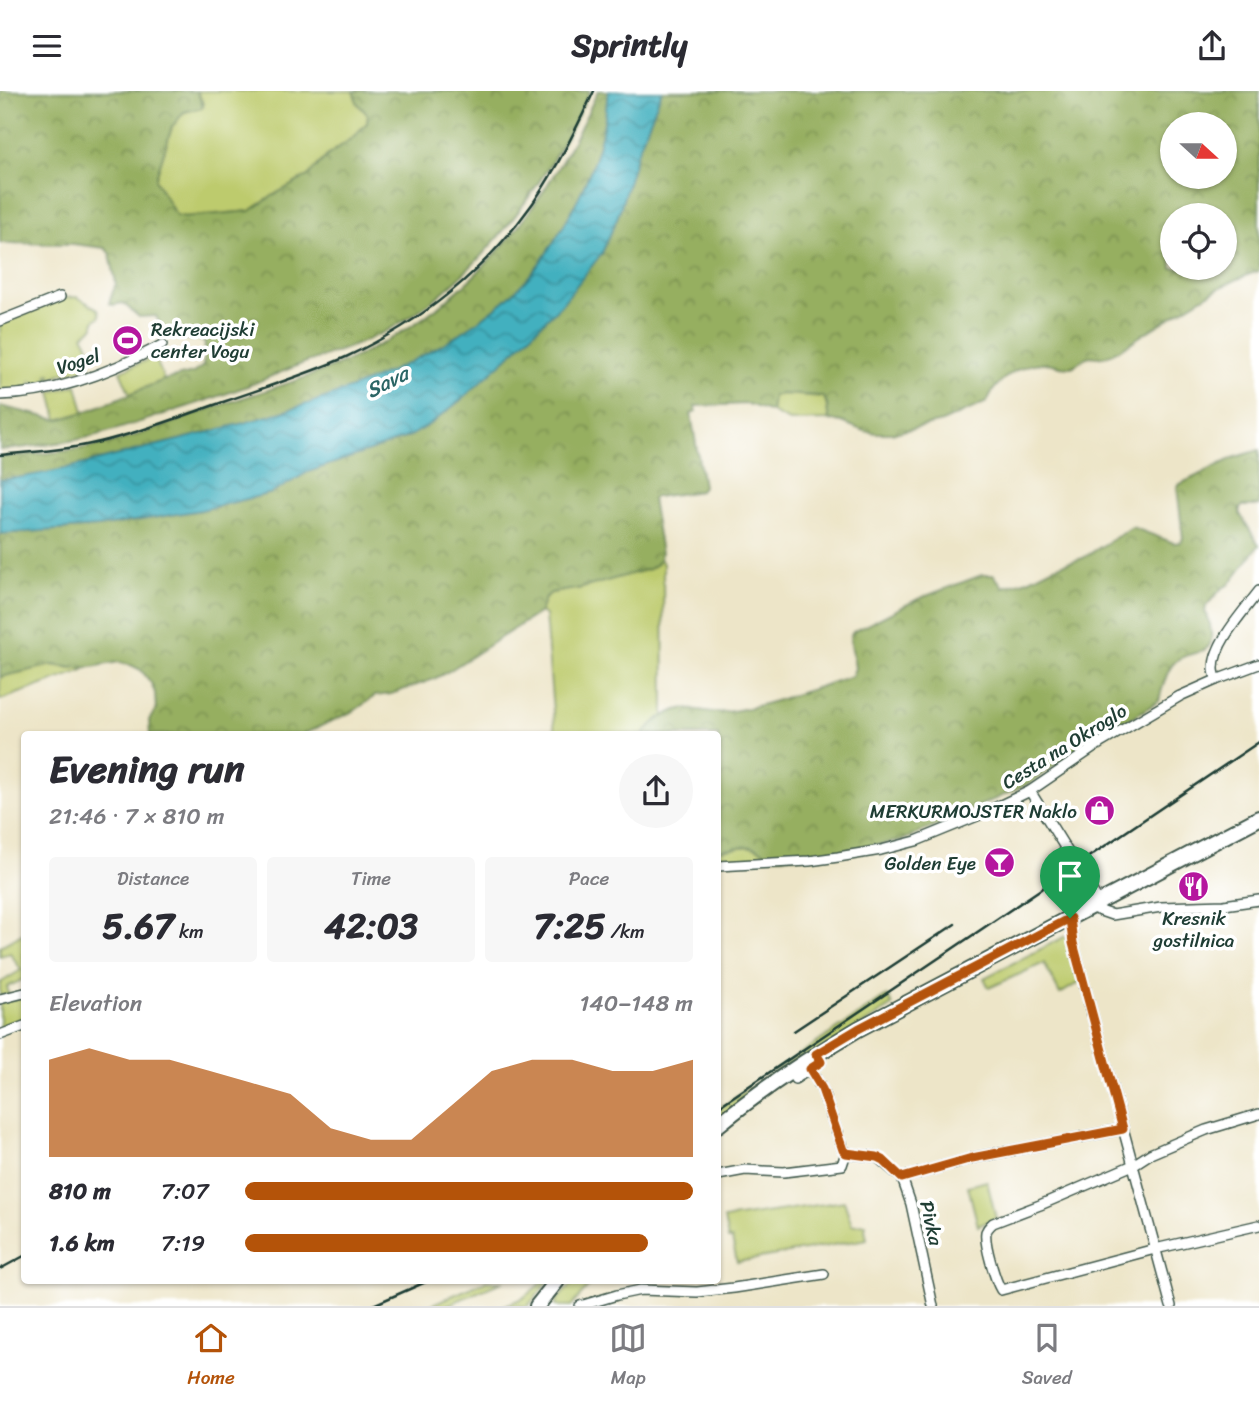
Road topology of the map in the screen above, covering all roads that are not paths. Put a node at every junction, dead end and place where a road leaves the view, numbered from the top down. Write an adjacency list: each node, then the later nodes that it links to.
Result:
1 (60, 297): 2 (street)
2 (0, 321)
3 (162, 345): 4 (street, Vogel)
4 (0, 395)
5 (1259, 591): 7 (street)
6 (1259, 664): 7 (street, Cesta na Okroglo)
7 (1216, 680): 8 (street, Cesta na Okroglo)
8 (1030, 791): 10 (street, Cesta na Okroglo); 12 (street)
9 (1259, 818): 12 (main road)
10 (721, 866)
11 (1259, 900): 12 (street)
12 (1094, 905): 13 (main road)
13 (1070, 918): 18 (main road); 23 (street)
14 (21, 994): 15 (street)
15 (0, 999)
16 (21, 1027): 17 (street)
17 (0, 1035)
18 (819, 1058): 19 (street); 20 (main road)
19 (810, 1069): 20 (street); 24 (street)
20 (792, 1075): 22 (main road)
21 (1259, 1114): 25 (street)
22 (721, 1123)
23 (1123, 1129): 25 (street); 27 (street)
24 (846, 1153): 26 (street); 27 (street)
25 (1133, 1165): 29 (street); 29 (street)
26 (721, 1174)
27 (902, 1178): 35 (street, Pivka)
28 (1259, 1225): 29 (street)
29 (1156, 1249): 36 (street)
30 (824, 1274): 32 (street)
31 (555, 1284): 33 (main road)
32 (691, 1286): 34 (street)
33 (537, 1306)
34 (580, 1306)
35 (933, 1306)
36 (1171, 1306)

